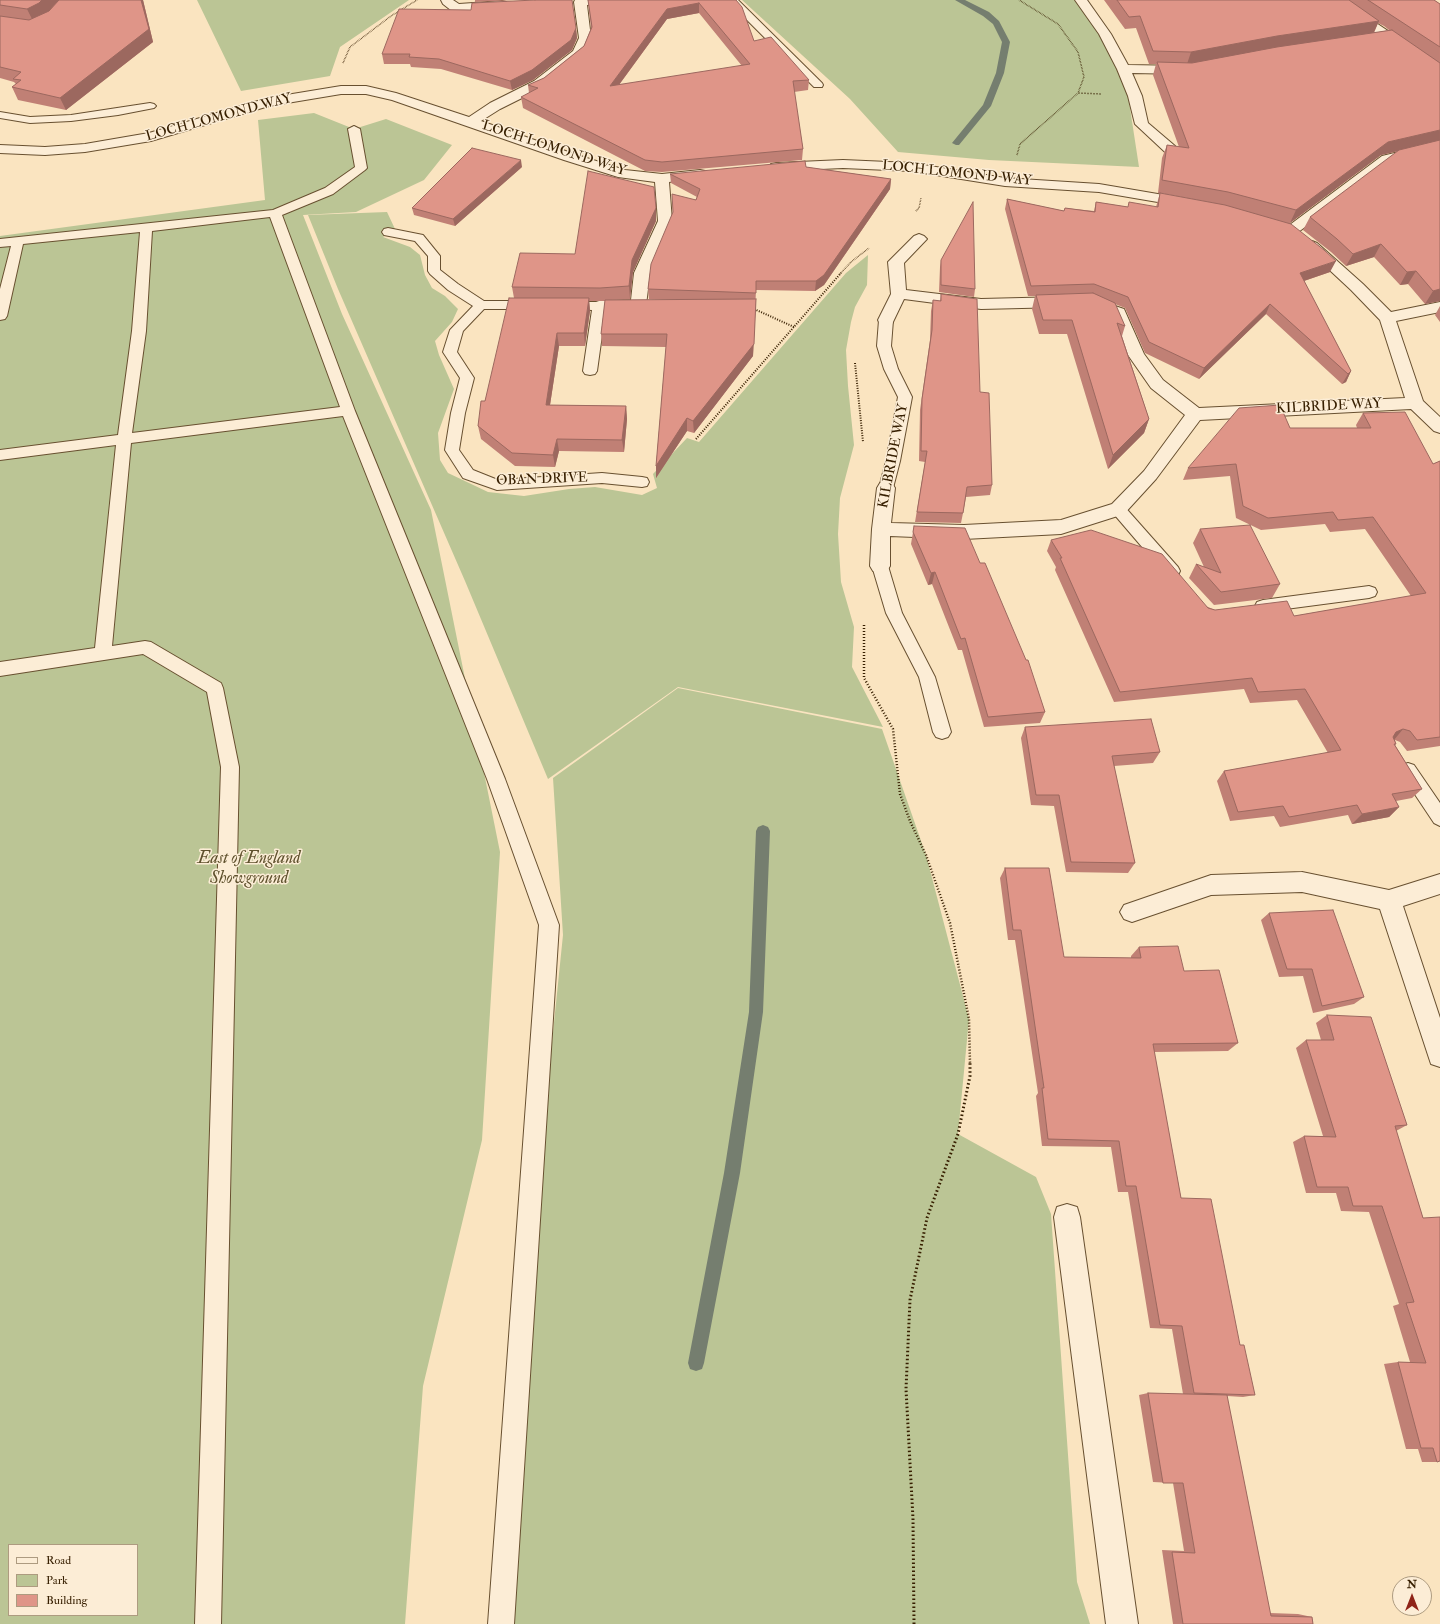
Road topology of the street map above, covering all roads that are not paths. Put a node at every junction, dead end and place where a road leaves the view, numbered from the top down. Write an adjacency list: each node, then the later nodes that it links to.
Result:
1 (448, 0): 6 (street)
2 (607, 0): 19 (street)
3 (732, 0): 12 (lane)
4 (1081, 0): 10 (street)
5 (1334, 0): 7 (street)
6 (516, 5)
7 (1388, 37): 8 (street); 11 (street)
8 (1373, 39)
9 (1194, 68): 10 (street)
10 (1124, 69): 23 (street)
11 (1440, 72)
12 (818, 86)
13 (268, 102): 16 (street); 17 (street, LOCH LOMOND WAY); 22 (street, LOCH LOMOND WAY)
14 (364, 104): 17 (street)
15 (150, 106): 18 (lane)
16 (316, 108)
17 (426, 108): 19 (street, LOCH LOMOND WAY)
18 (0, 115)
19 (471, 122): 26 (street, LOCH LOMOND WAY)
20 (354, 129): 28 (lane)
21 (1440, 146): 31 (street)
22 (0, 149)
23 (1170, 149)
24 (765, 168): 27 (street, LOCH LOMOND WAY)
25 (714, 172): 26 (street, LOCH LOMOND WAY)
26 (662, 178): 40 (street)
27 (1200, 206)
28 (275, 213): 30 (lane); 47 (lane)
29 (1276, 225): 31 (street)
30 (146, 228): 34 (lane); 50 (lane)
31 (1292, 230): 43 (street)
32 (388, 232): 37 (lane)
33 (919, 239): 36 (street)
34 (18, 241): 35 (lane); 42 (lane)
35 (0, 243)
36 (899, 294): 44 (street, KILBRIDE WAY); 48 (street)
37 (481, 305): 38 (lane); 52 (lane, OBAN DRIVE)
38 (544, 306)
39 (567, 306): 40 (lane)
40 (599, 306): 45 (lane)
41 (1440, 307): 43 (street)
42 (0, 316)
43 (1386, 318): 46 (street)
44 (886, 320): 53 (lane, KILBRIDE WAY)
45 (590, 371)
46 (1415, 403): 48 (street, KILBRIDE WAY); 49 (street)
47 (348, 411): 50 (lane); 71 (lane)
48 (1195, 414): 54 (street, KILBRIDE WAY)
49 (1440, 427)
50 (124, 440): 51 (lane); 60 (lane)
51 (0, 456)
52 (642, 482)
53 (886, 488): 55 (street, KILBRIDE WAY)
54 (1118, 508): 55 (street, KILBRIDE WAY); 57 (lane)
55 (881, 529): 56 (street, KILBRIDE WAY)
56 (880, 566): 62 (lane, KILBRIDE WAY)
57 (1184, 585)
58 (1369, 592): 59 (lane)
59 (1247, 609)
60 (102, 653): 61 (lane); 70 (lane)
61 (0, 669)
62 (942, 732)
63 (1398, 755): 64 (lane)
64 (1440, 818)
65 (1440, 884): 66 (street)
66 (1388, 900): 67 (street); 68 (street)
67 (1132, 912)
68 (1440, 1055)
69 (1067, 1217): 72 (street)
70 (208, 1624)
71 (501, 1624)
72 (1122, 1624)

